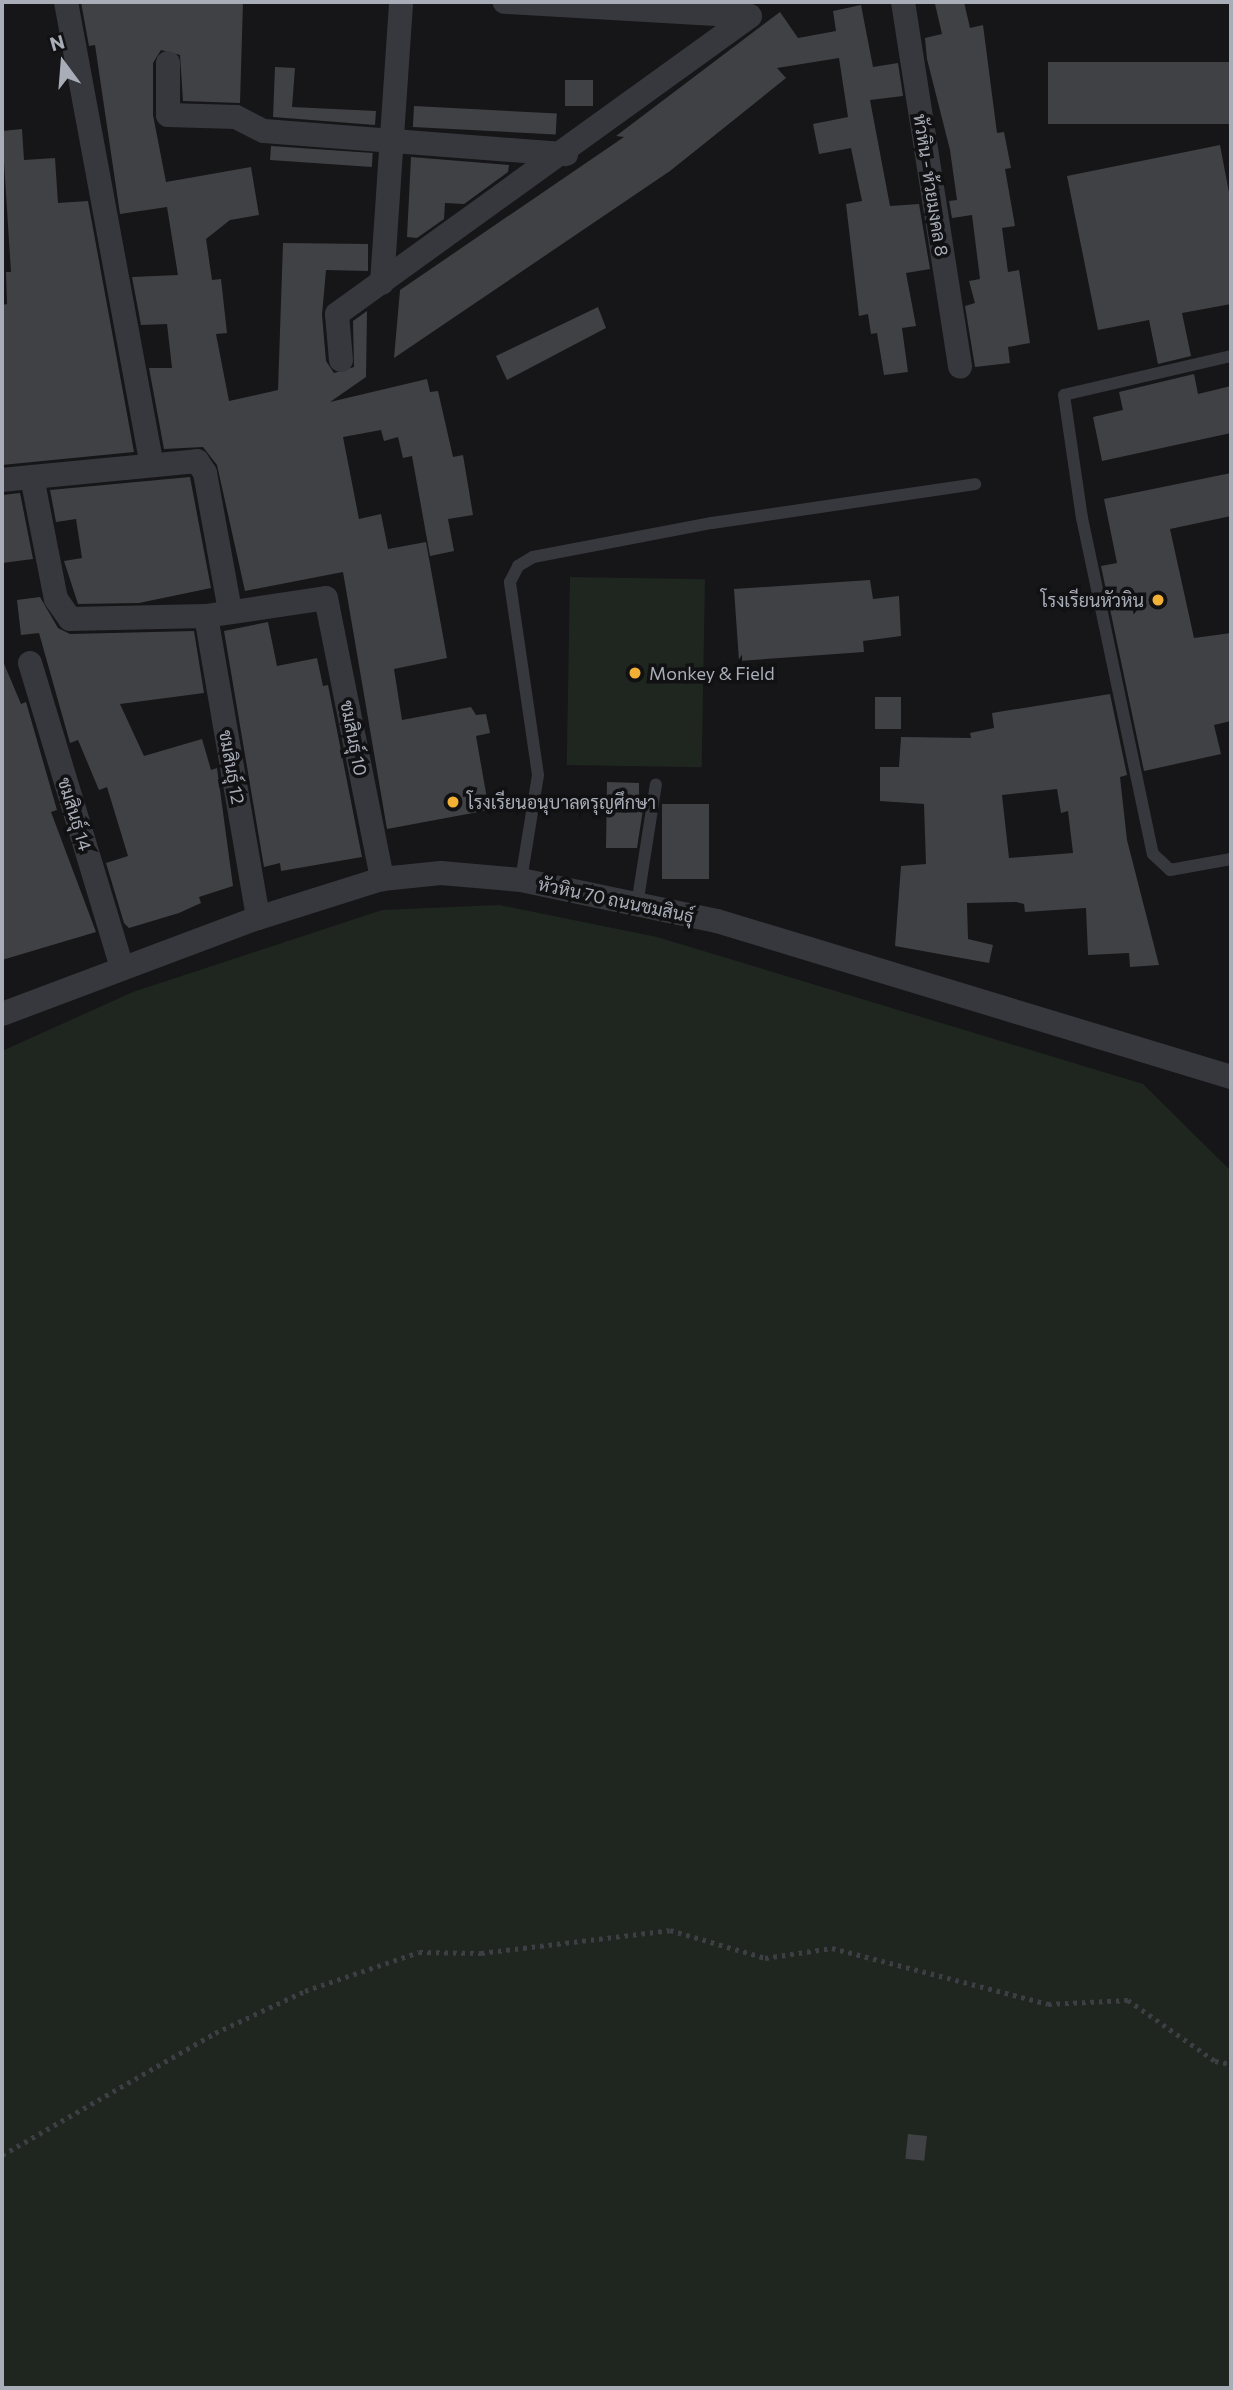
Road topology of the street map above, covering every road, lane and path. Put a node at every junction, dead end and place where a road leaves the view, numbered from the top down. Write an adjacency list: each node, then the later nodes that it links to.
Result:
1 (66, 2): 12 (street)
2 (401, 2): 6 (street)
3 (504, 2): 7 (street)
4 (903, 2): 11 (street, หัวหิน - ห้วยมงคล 8)
5 (168, 63): 6 (street)
6 (391, 142): 7 (street); 8 (street)
7 (566, 154): 8 (street)
8 (382, 283): 10 (street)
9 (1231, 356): 19 (lane)
10 (341, 360)
11 (960, 368)
12 (150, 461): 13 (street); 16 (street, ชมสินธุ์ 12)
13 (32, 477): 14 (street); 16 (street)
14 (2, 480)
15 (975, 484): 21 (lane)
16 (218, 613): 20 (street, ชมสินธุ์ 10); 23 (street, ชมสินธุ์ 12)
17 (30, 663): 24 (street, ชมสินธุ์ 14)
18 (656, 784): 22 (lane)
19 (1231, 859)
20 (382, 879): 21 (street, หัวหิน 70 ถนนชมสินธุ์); 23 (street, หัวหิน 70 ถนนชมสินธุ์)
21 (521, 880): 22 (street, หัวหิน 70 ถนนชมสินธุ์)
22 (637, 905): 26 (street, หัวหิน 70 ถนนชมสินธุ์)
23 (258, 918): 24 (street, หัวหิน 70 ถนนชมสินธุ์)
24 (121, 964): 25 (street, หัวหิน 70 ถนนชมสินธุ์)
25 (2, 1014)
26 (1231, 1077)
27 (1231, 2064): 28 (path)
28 (2, 2155)

